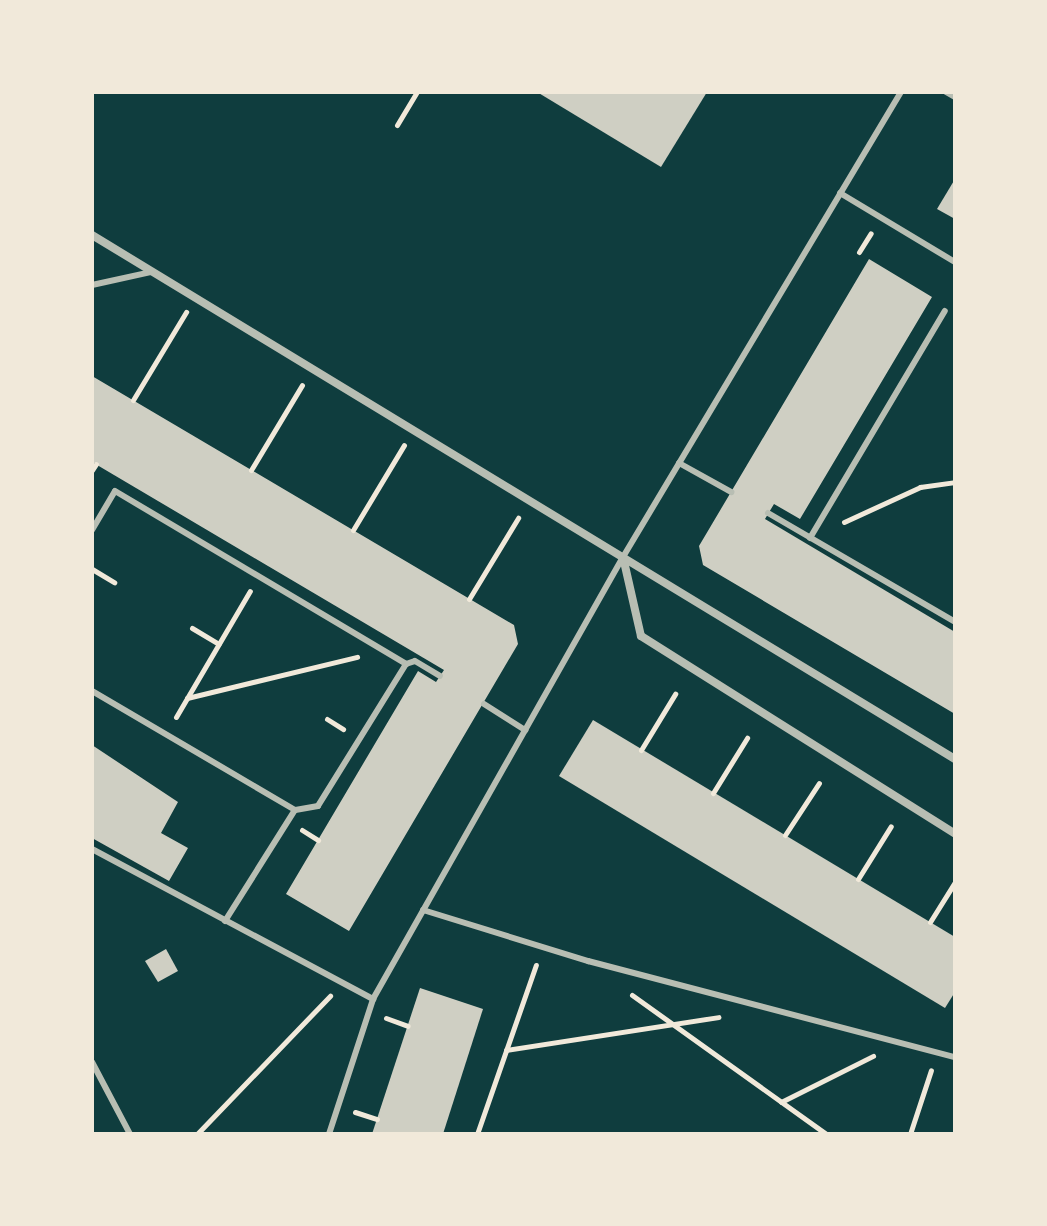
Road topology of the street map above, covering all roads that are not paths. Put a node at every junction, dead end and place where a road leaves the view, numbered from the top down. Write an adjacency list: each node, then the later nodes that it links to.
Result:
1 (901, 92): 4 (lane)
2 (946, 92): 3 (lane)
3 (955, 97)
4 (840, 193): 6 (lane); 10 (lane)
5 (92, 235): 7 (street)
6 (955, 262)
7 (152, 271): 8 (lane); 15 (street)
8 (92, 285)
9 (945, 311): 14 (lane)
10 (679, 463): 11 (lane); 15 (lane)
11 (731, 492)
12 (768, 513): 14 (lane)
13 (92, 530): 17 (lane)
14 (810, 538): 16 (lane)
15 (623, 557): 21 (lane); 22 (street); 24 (street)
16 (955, 622)
17 (406, 664): 18 (lane); 23 (lane)
18 (440, 676)
19 (92, 691): 23 (lane)
20 (484, 704): 21 (lane)
21 (525, 730): 26 (lane)
22 (955, 759)
23 (295, 810): 27 (lane)
24 (955, 834)
25 (92, 849): 27 (lane)
26 (423, 910): 28 (lane); 29 (lane)
27 (225, 921): 28 (lane)
28 (373, 999): 32 (lane)
29 (955, 1057)
30 (92, 1062): 31 (lane)
31 (130, 1134)
32 (329, 1134)

